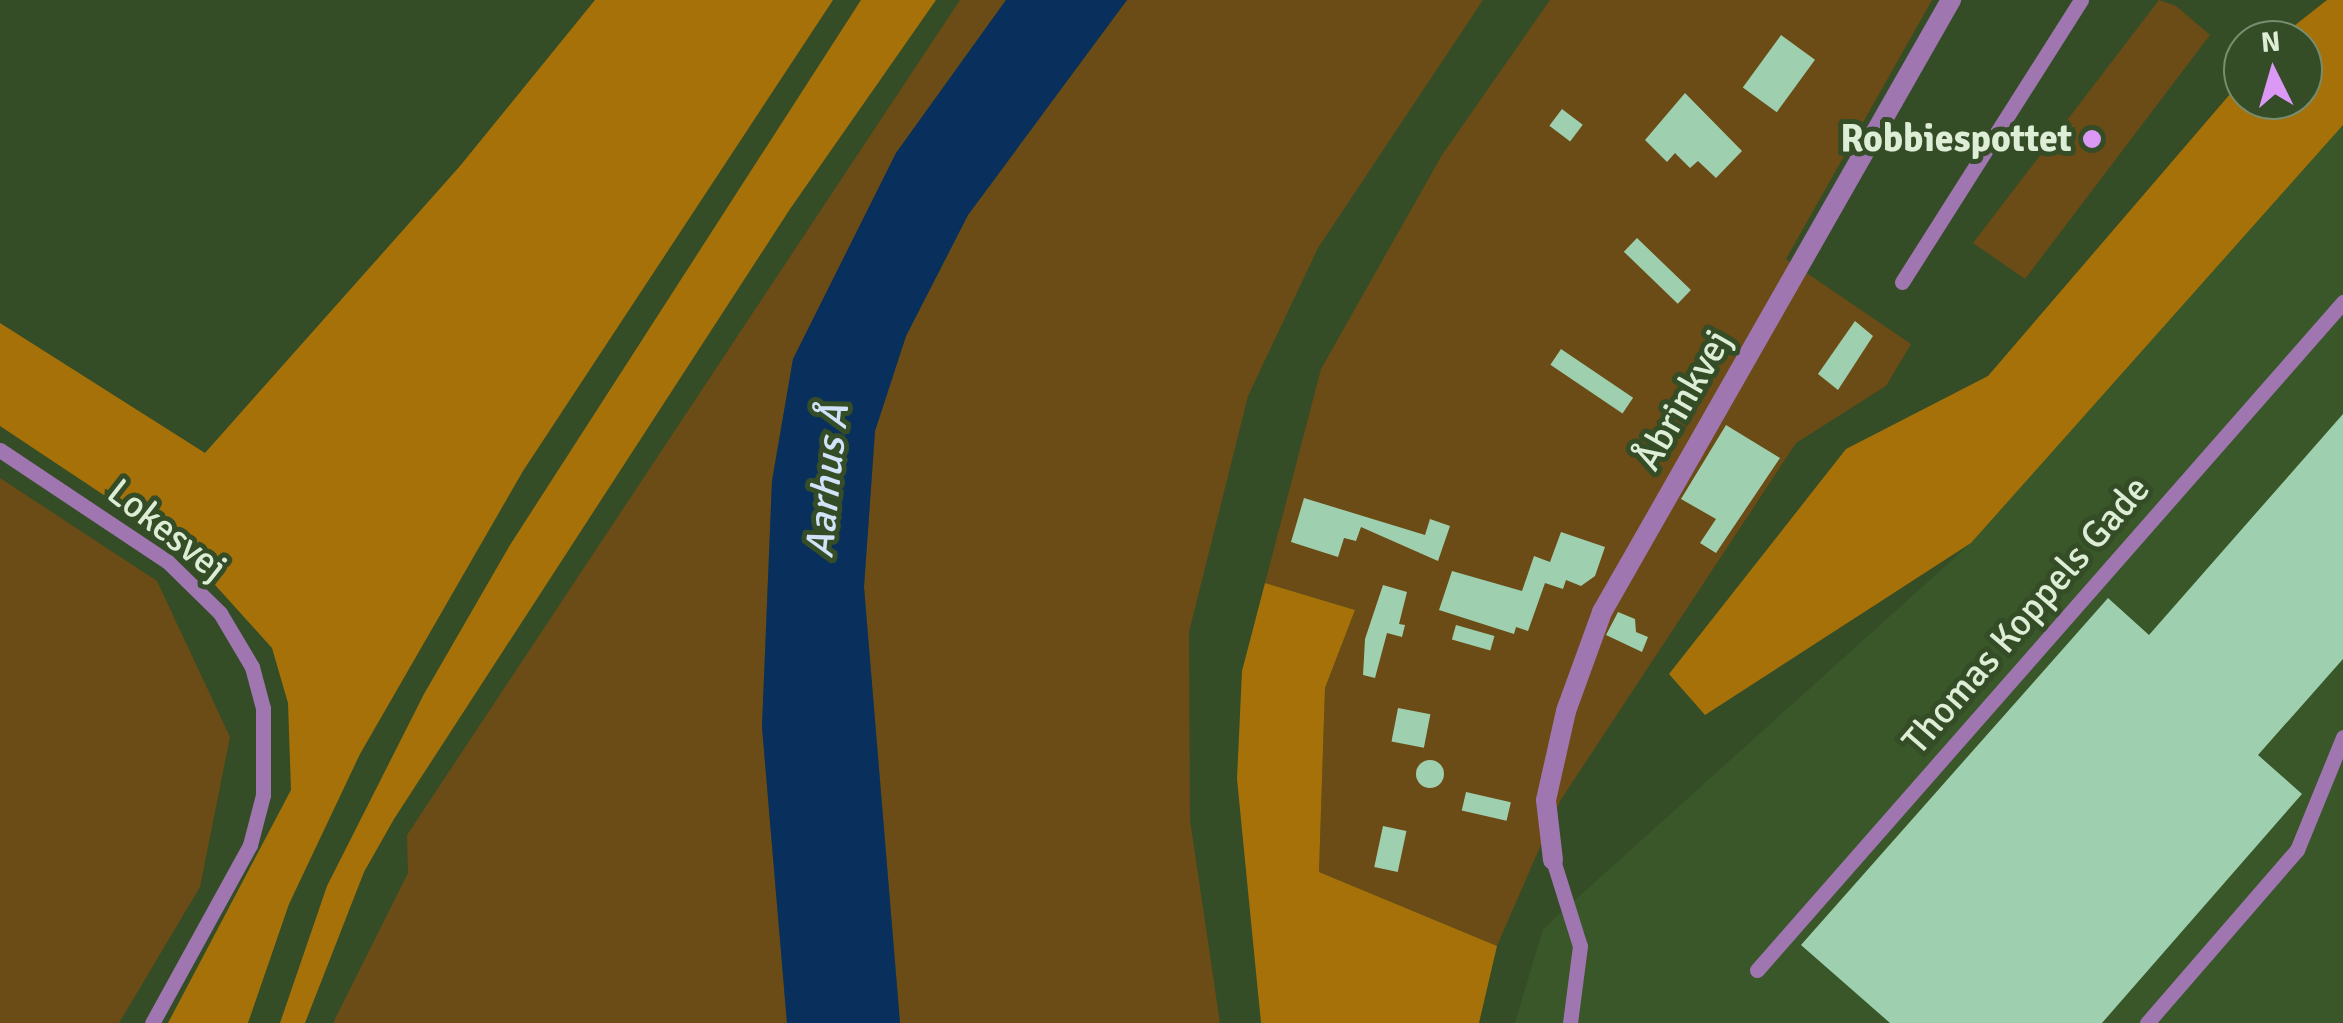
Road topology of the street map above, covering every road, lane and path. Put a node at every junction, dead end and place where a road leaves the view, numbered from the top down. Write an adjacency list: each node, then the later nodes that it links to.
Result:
1 (1951, 0): 7 (street, Åbrinkvej)
2 (2081, 0): 3 (lane)
3 (1902, 282)
4 (2343, 302): 8 (lane, Thomas Koppels Gade)
5 (0, 450): 9 (lane, Lokesvej)
6 (2343, 737): 11 (lane)
7 (1553, 860): 10 (lane)
8 (1757, 970)
9 (152, 1023)
10 (1570, 1023)
11 (2146, 1023)

